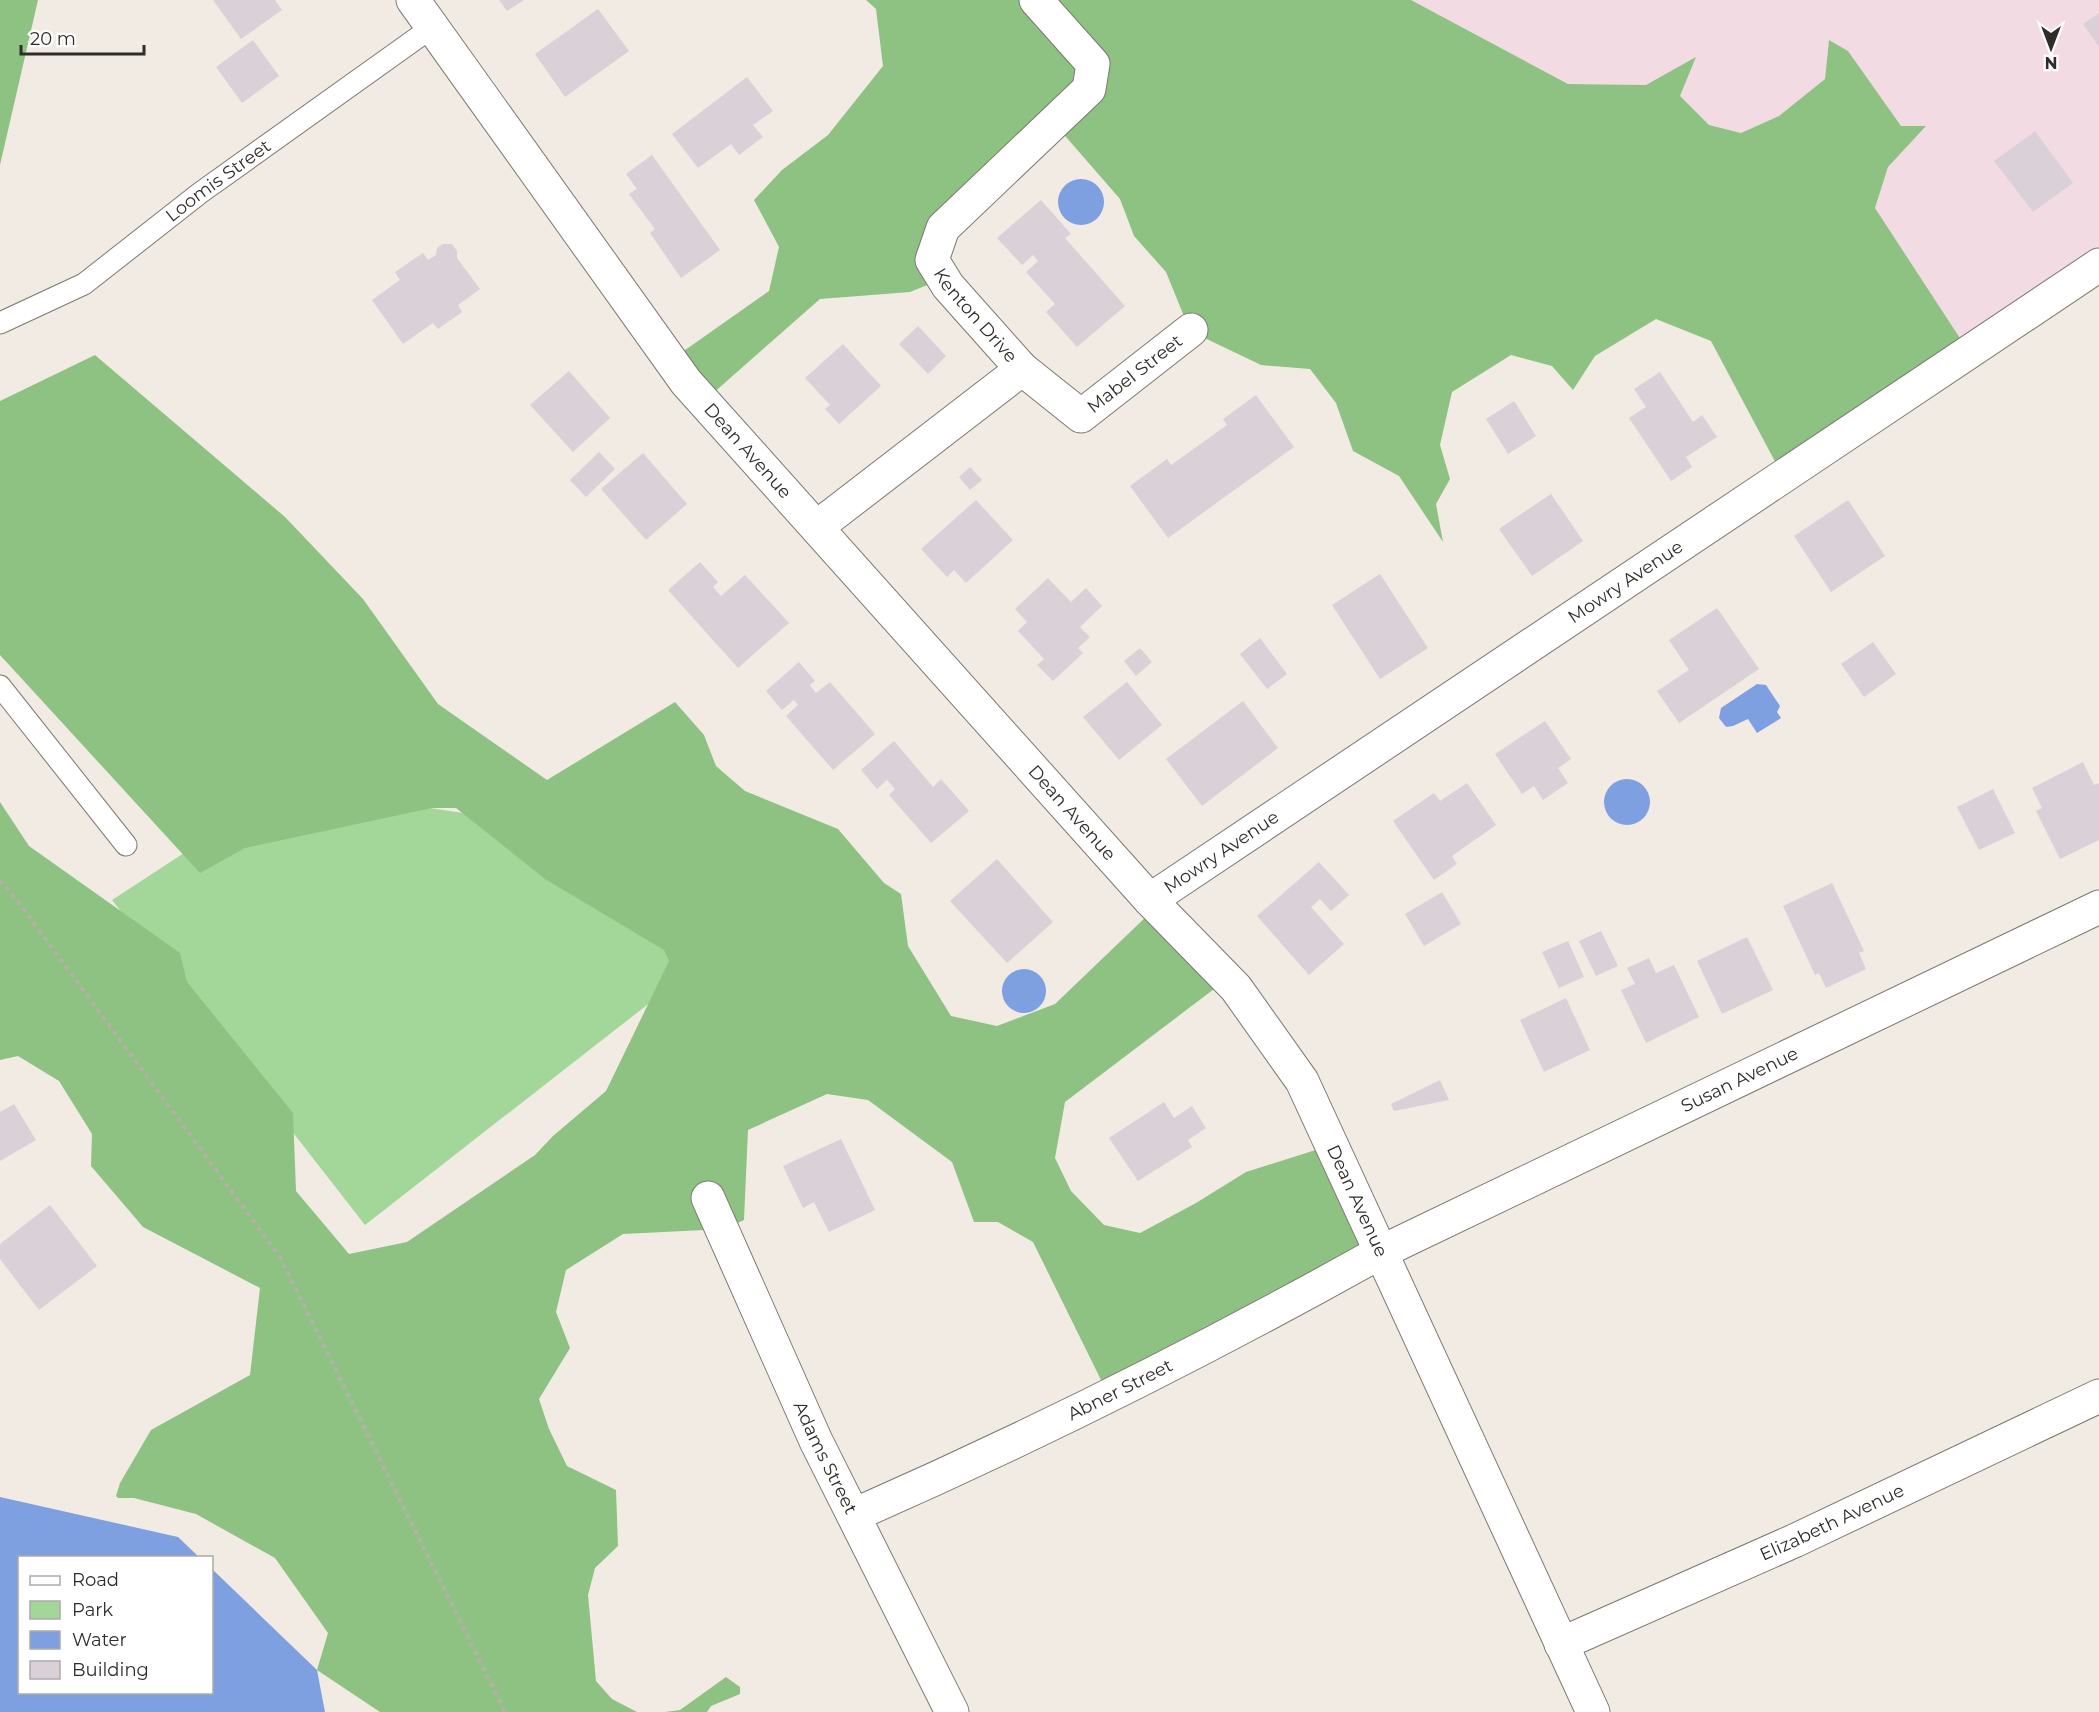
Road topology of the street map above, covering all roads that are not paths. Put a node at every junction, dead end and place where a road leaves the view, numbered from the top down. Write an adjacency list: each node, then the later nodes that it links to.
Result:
1 (412, 0): 3 (street, Dean Avenue)
2 (1036, 0): 7 (street, Kenton Drive)
3 (431, 28): 5 (lane, Loomis Street); 8 (street, Dean Avenue)
4 (2099, 266): 11 (street, Mowry Avenue)
5 (0, 323)
6 (1191, 330): 7 (street, Mabel Street)
7 (1022, 369): 8 (street, Kenton Drive)
8 (817, 527): 11 (street, Dean Avenue)
9 (0, 686): 10 (lane)
10 (126, 845)
11 (1150, 900): 14 (street, Dean Avenue)
12 (2099, 907): 14 (street, Susan Avenue)
13 (708, 1197): 16 (street, Adams Street)
14 (1380, 1252): 16 (street, Abner Street); 17 (street, Dean Avenue)
15 (2099, 1396): 17 (street, Elizabeth Avenue)
16 (854, 1515): 18 (street, Adams Street)
17 (1561, 1644): 19 (street, Dean Avenue)
18 (952, 1712)
19 (1593, 1712)

